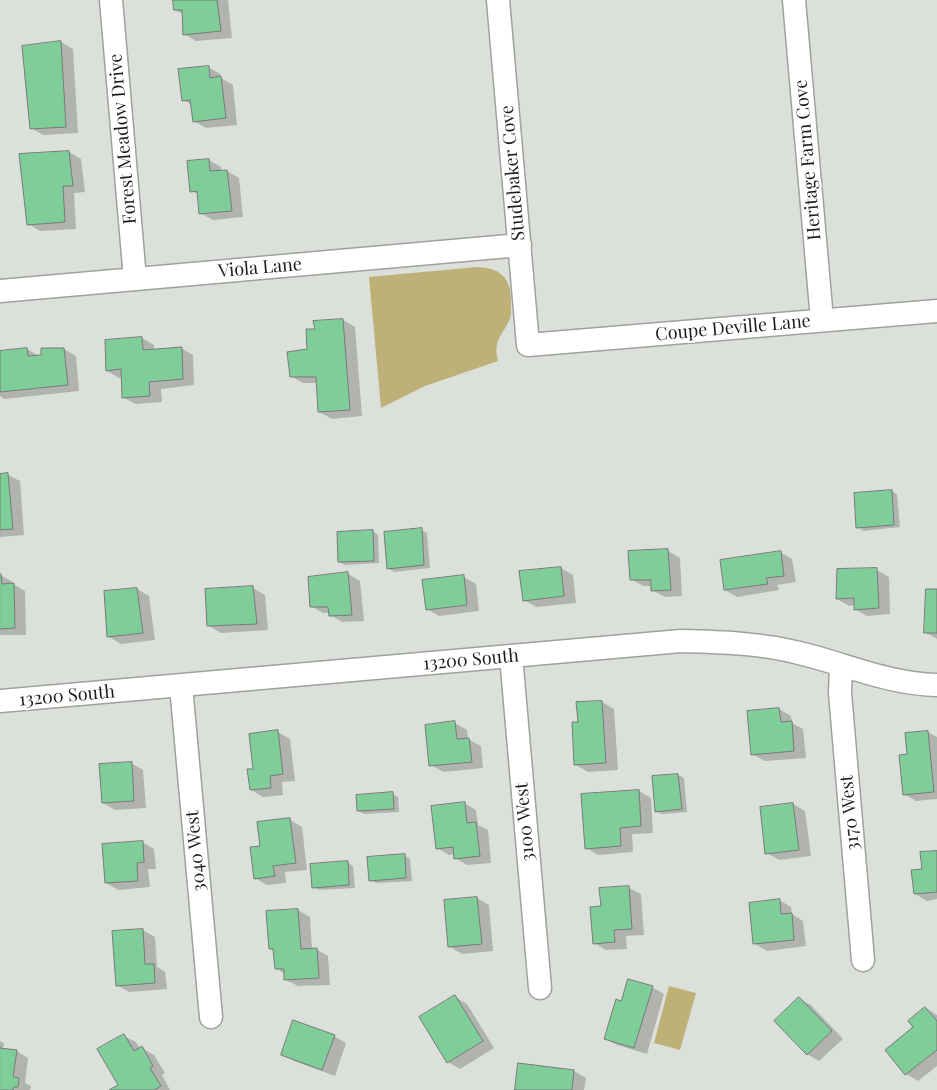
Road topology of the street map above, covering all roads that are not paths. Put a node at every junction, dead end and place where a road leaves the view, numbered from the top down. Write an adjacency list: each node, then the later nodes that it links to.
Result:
1 (111, 0): 5 (street, Forest Meadow Drive)
2 (498, 0): 4 (street, Studebaker Cove)
3 (794, 0): 8 (street, Heritage Farm Cove)
4 (520, 245): 5 (street, Viola Lane); 9 (street, Studebaker Cove)
5 (135, 278): 6 (street, Viola Lane)
6 (0, 291)
7 (937, 310): 8 (street, Coupe Deville Lane)
8 (822, 320): 9 (street, Coupe Deville Lane)
9 (528, 345)
10 (511, 656): 11 (street, 13200 South); 13 (street, 13200 South); 16 (street, 3100 West)
11 (841, 666): 12 (street, 13200 South); 15 (street, 3170 West)
12 (937, 685)
13 (181, 686): 14 (street, 13200 South); 17 (street, 3040 West)
14 (0, 702)
15 (863, 960)
16 (540, 988)
17 (211, 1017)

